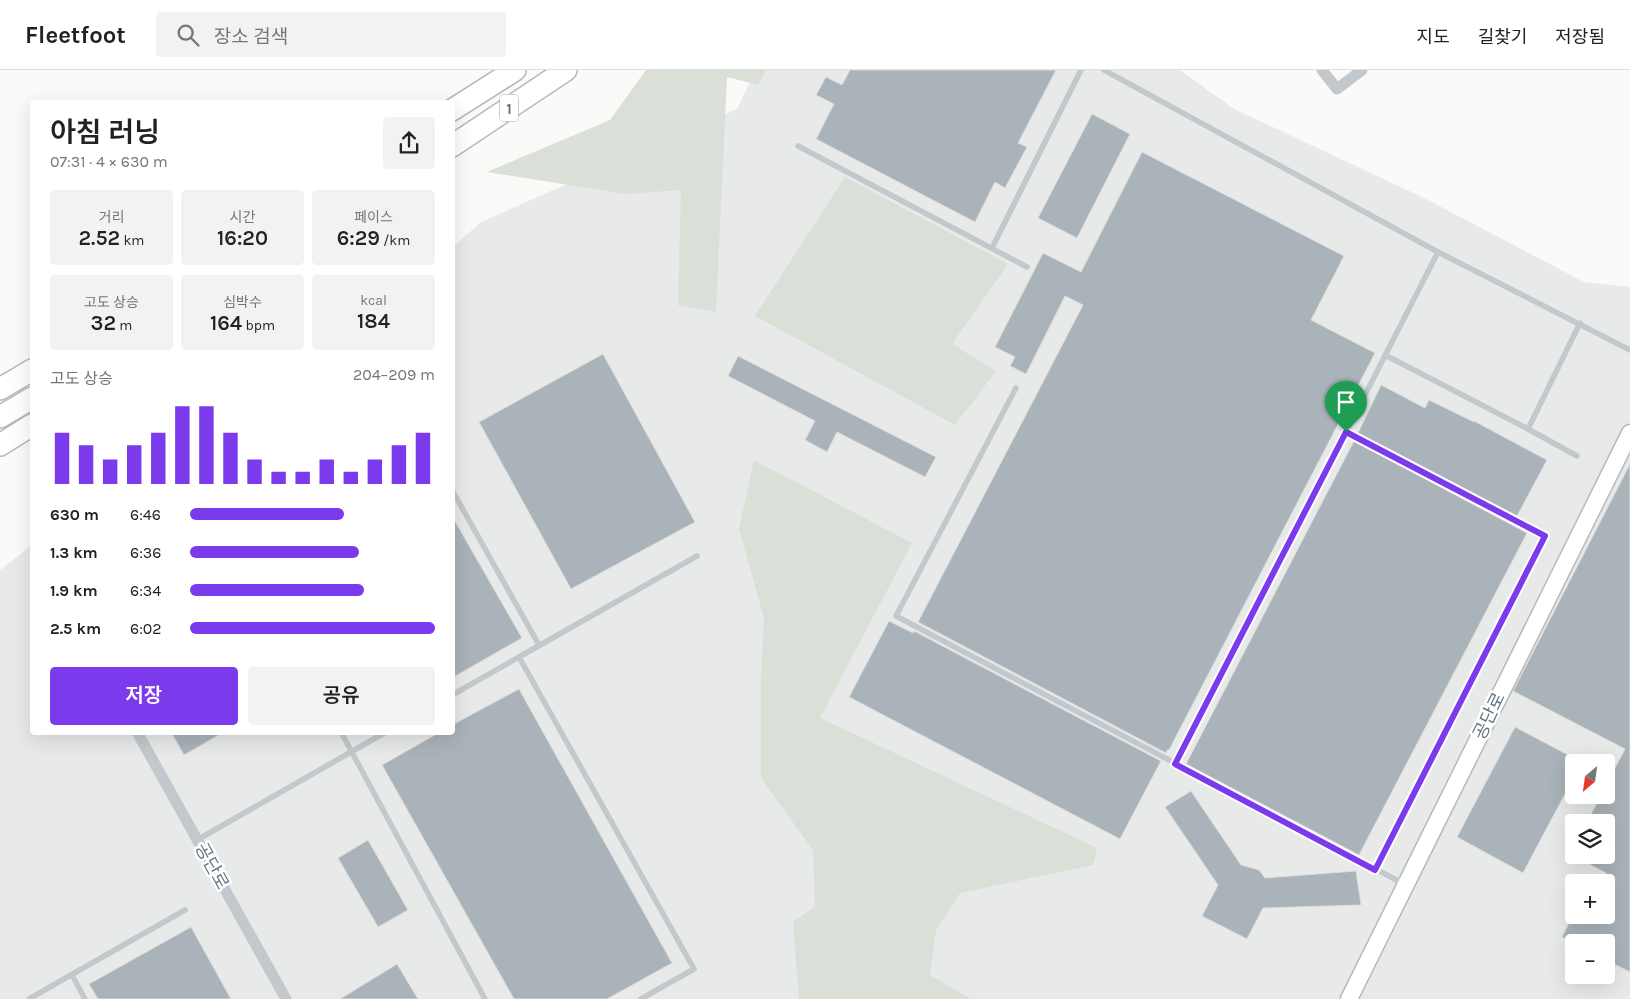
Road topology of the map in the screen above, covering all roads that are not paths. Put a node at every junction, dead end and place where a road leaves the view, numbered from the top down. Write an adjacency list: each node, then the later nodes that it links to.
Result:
1 (515, 70): 7 (highway, 1)
2 (566, 70): 8 (highway, 1)
3 (1081, 70): 10 (lane)
4 (1104, 70): 11 (lane)
5 (1322, 70): 6 (street)
6 (1362, 70)
7 (455, 108)
8 (455, 144)
9 (798, 146): 10 (lane)
10 (992, 248): 12 (lane)
11 (1438, 252): 13 (lane); 15 (lane)
12 (1027, 267)
13 (1580, 324): 14 (lane); 22 (lane)
14 (1630, 350)
15 (1386, 355): 22 (lane); 23 (lane)
16 (30, 371): 18 (highway)
17 (1016, 388): 36 (lane)
18 (0, 389)
19 (30, 399): 20 (highway)
20 (0, 417)
21 (30, 426): 25 (highway)
22 (1528, 429): 26 (lane)
23 (1346, 432): 36 (lane); 38 (lane)
24 (1630, 434): 39 (street, 공단로)
25 (0, 445)
26 (1578, 456)
27 (455, 495): 29 (lane)
28 (697, 556): 29 (lane)
29 (539, 646): 30 (lane)
30 (519, 657): 31 (lane); 46 (lane)
31 (455, 693)
32 (139, 735): 37 (street, 공단로)
33 (343, 735): 35 (lane)
34 (381, 735): 35 (lane)
35 (352, 752): 37 (lane); 45 (lane)
36 (1175, 764): 38 (lane)
37 (197, 840): 44 (street, 공단로)
38 (1375, 870): 39 (lane)
39 (1406, 885): 47 (street, 공단로)
40 (184, 910): 41 (lane)
41 (72, 975): 42 (lane); 43 (lane)
42 (29, 999)
43 (85, 999)
44 (286, 999)
45 (485, 999)
46 (641, 999)
47 (1349, 999)

